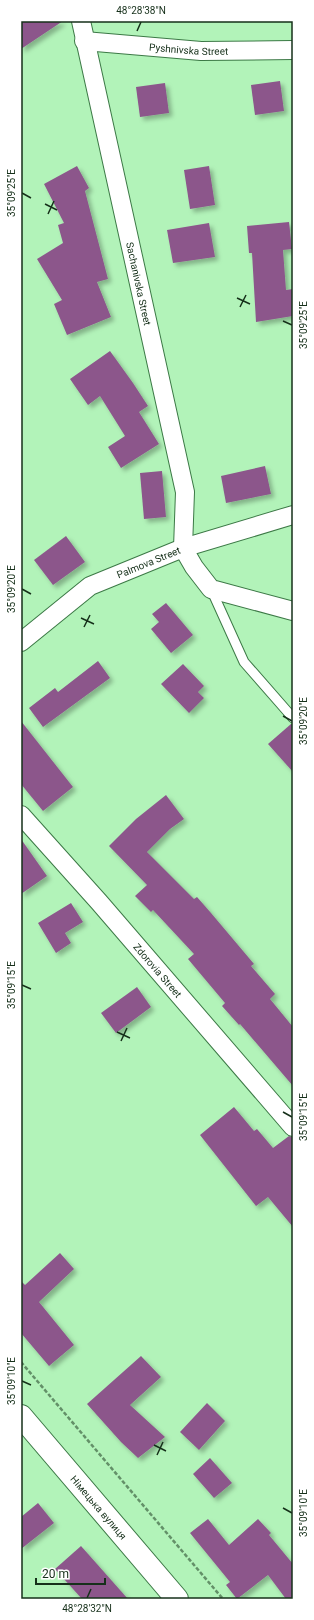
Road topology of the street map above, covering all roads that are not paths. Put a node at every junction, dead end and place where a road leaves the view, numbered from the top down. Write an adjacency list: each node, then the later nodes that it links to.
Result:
1 (81, 21): 2 (street, Sachanivska Street)
2 (84, 41): 3 (street, Pyshnivska Street); 5 (street, Sachanivska Street)
3 (293, 50)
4 (293, 515): 5 (street, Palmova Street)
5 (183, 548): 6 (street); 8 (street, Palmova Street)
6 (211, 589): 7 (street); 9 (lane)
7 (293, 611)
8 (21, 642)
9 (293, 718)
10 (21, 815): 11 (street, Zdorovia Street)
11 (293, 1127)
12 (21, 1416): 13 (main road, Німецька вулиця)
13 (177, 1599)

